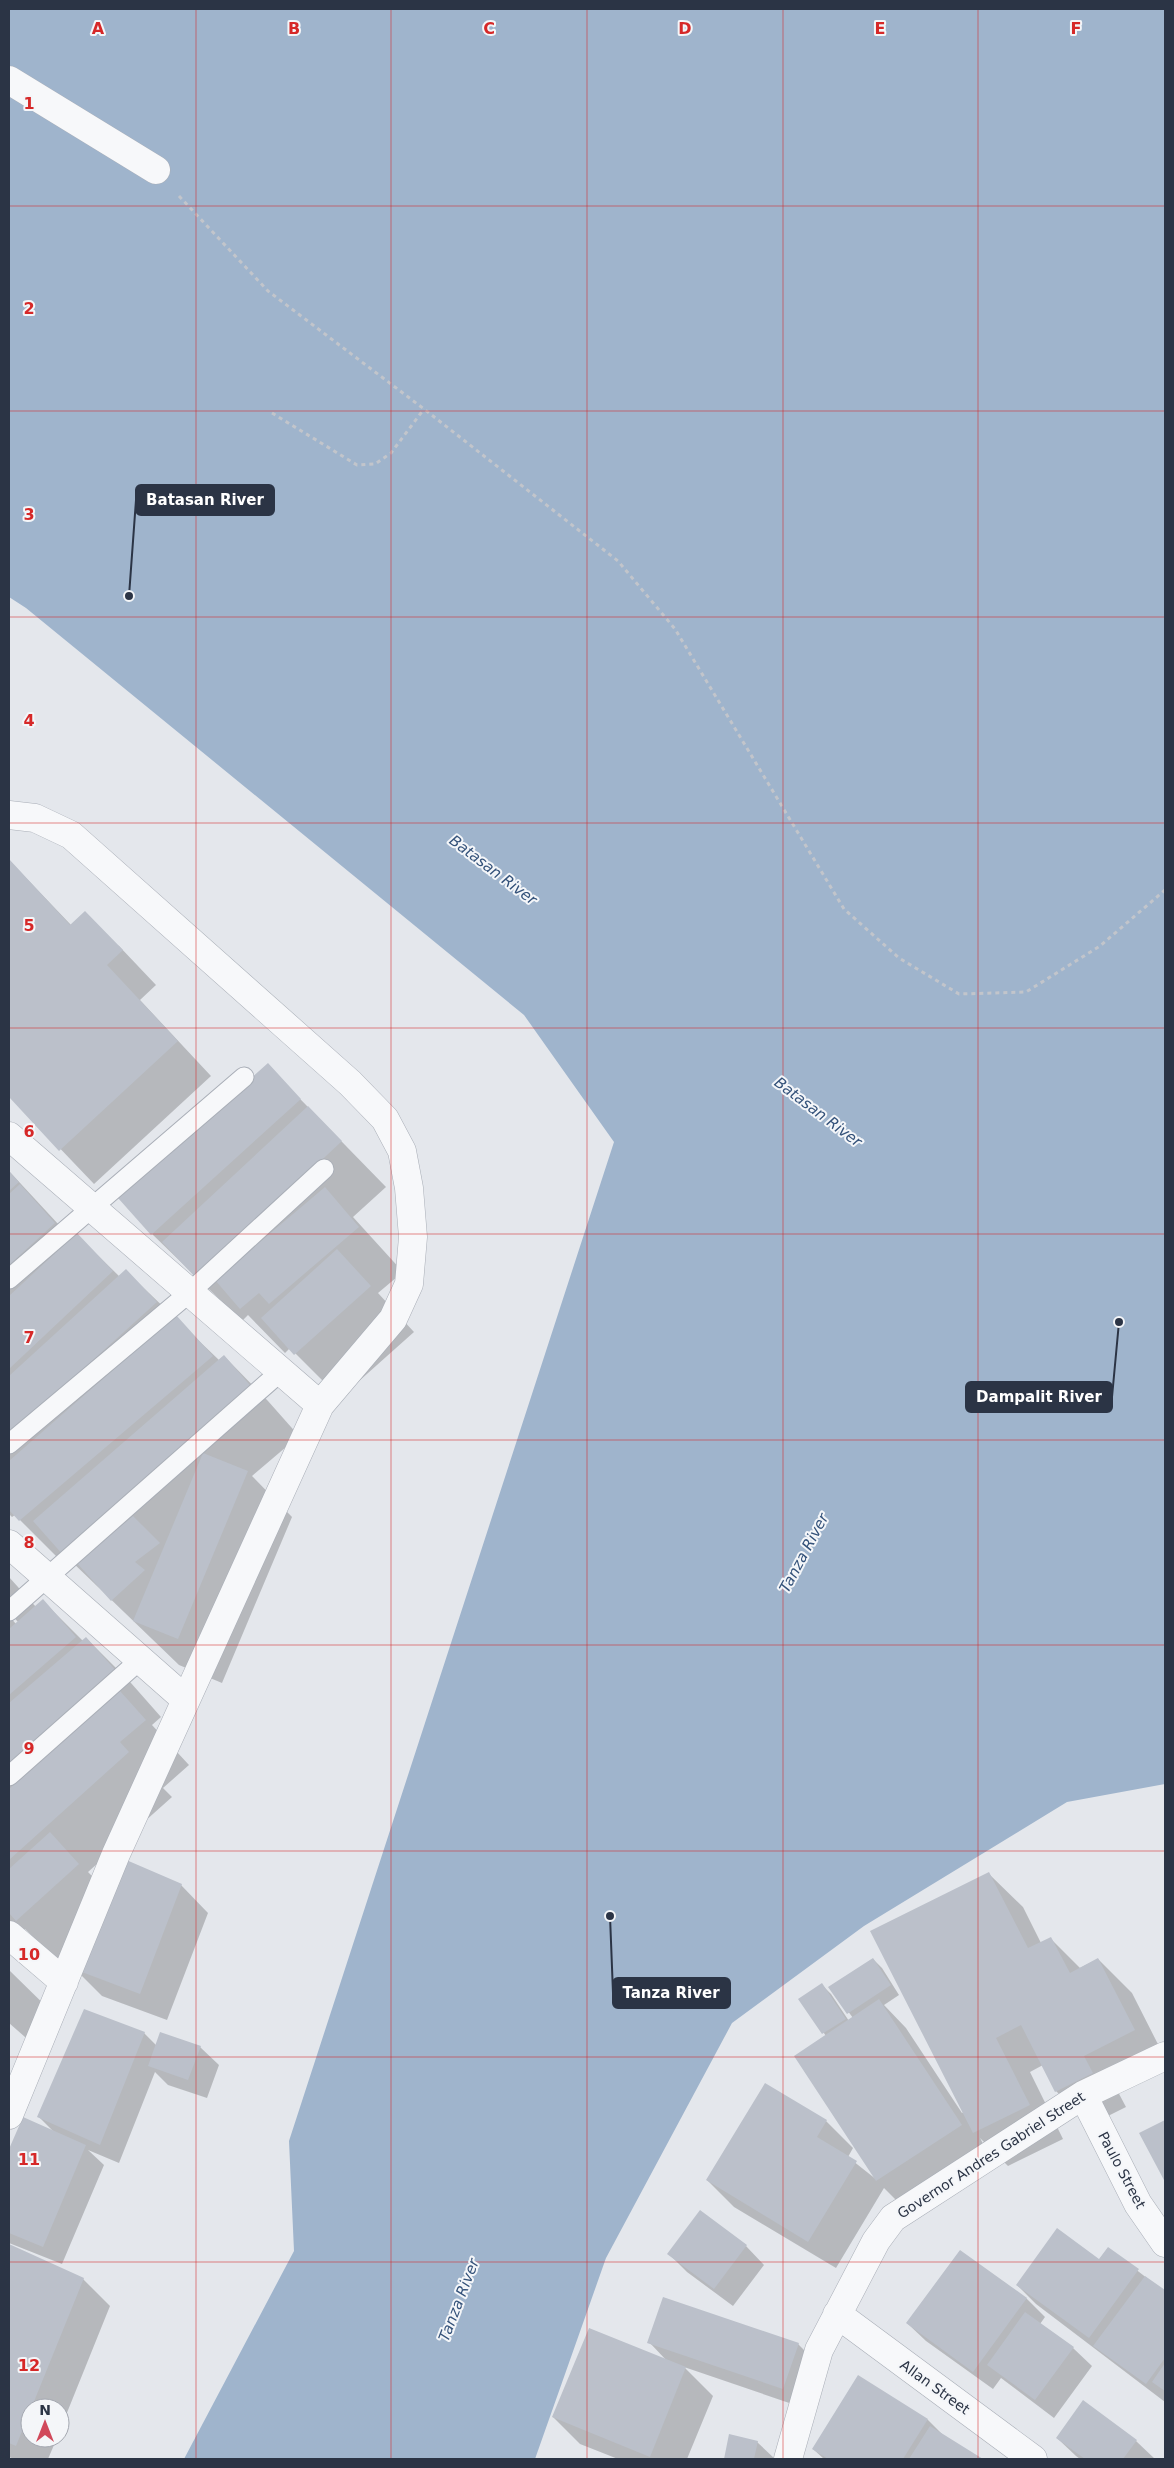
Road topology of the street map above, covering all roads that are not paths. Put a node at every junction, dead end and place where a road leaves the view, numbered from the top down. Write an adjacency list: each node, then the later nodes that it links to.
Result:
1 (9, 80): 2 (street)
2 (156, 170)
3 (9, 815): 11 (street)
4 (244, 1077): 7 (lane)
5 (9, 1136): 7 (street)
6 (324, 1169): 9 (lane)
7 (92, 1208): 8 (lane); 9 (street)
8 (9, 1279)
9 (189, 1293): 10 (street); 12 (lane)
10 (280, 1372): 11 (street); 14 (lane)
11 (320, 1405): 17 (street)
12 (9, 1444)
13 (9, 1544): 14 (street)
14 (46, 1578): 15 (lane); 16 (street)
15 (9, 1611)
16 (140, 1660): 17 (street); 18 (lane)
17 (185, 1699): 20 (street)
18 (9, 1776)
19 (9, 1935): 20 (street)
20 (64, 1982): 23 (street)
21 (1165, 2056): 22 (street, Governor Andres Gabriel Street)
22 (1083, 2095): 24 (street, Paulo Street); 25 (street, Governor Andres Gabriel Street)
23 (9, 2115)
24 (1165, 2243)
25 (836, 2314): 26 (street, Governor Andres Gabriel Street); 27 (street, Allan Street)
26 (788, 2459)
27 (1033, 2459)

